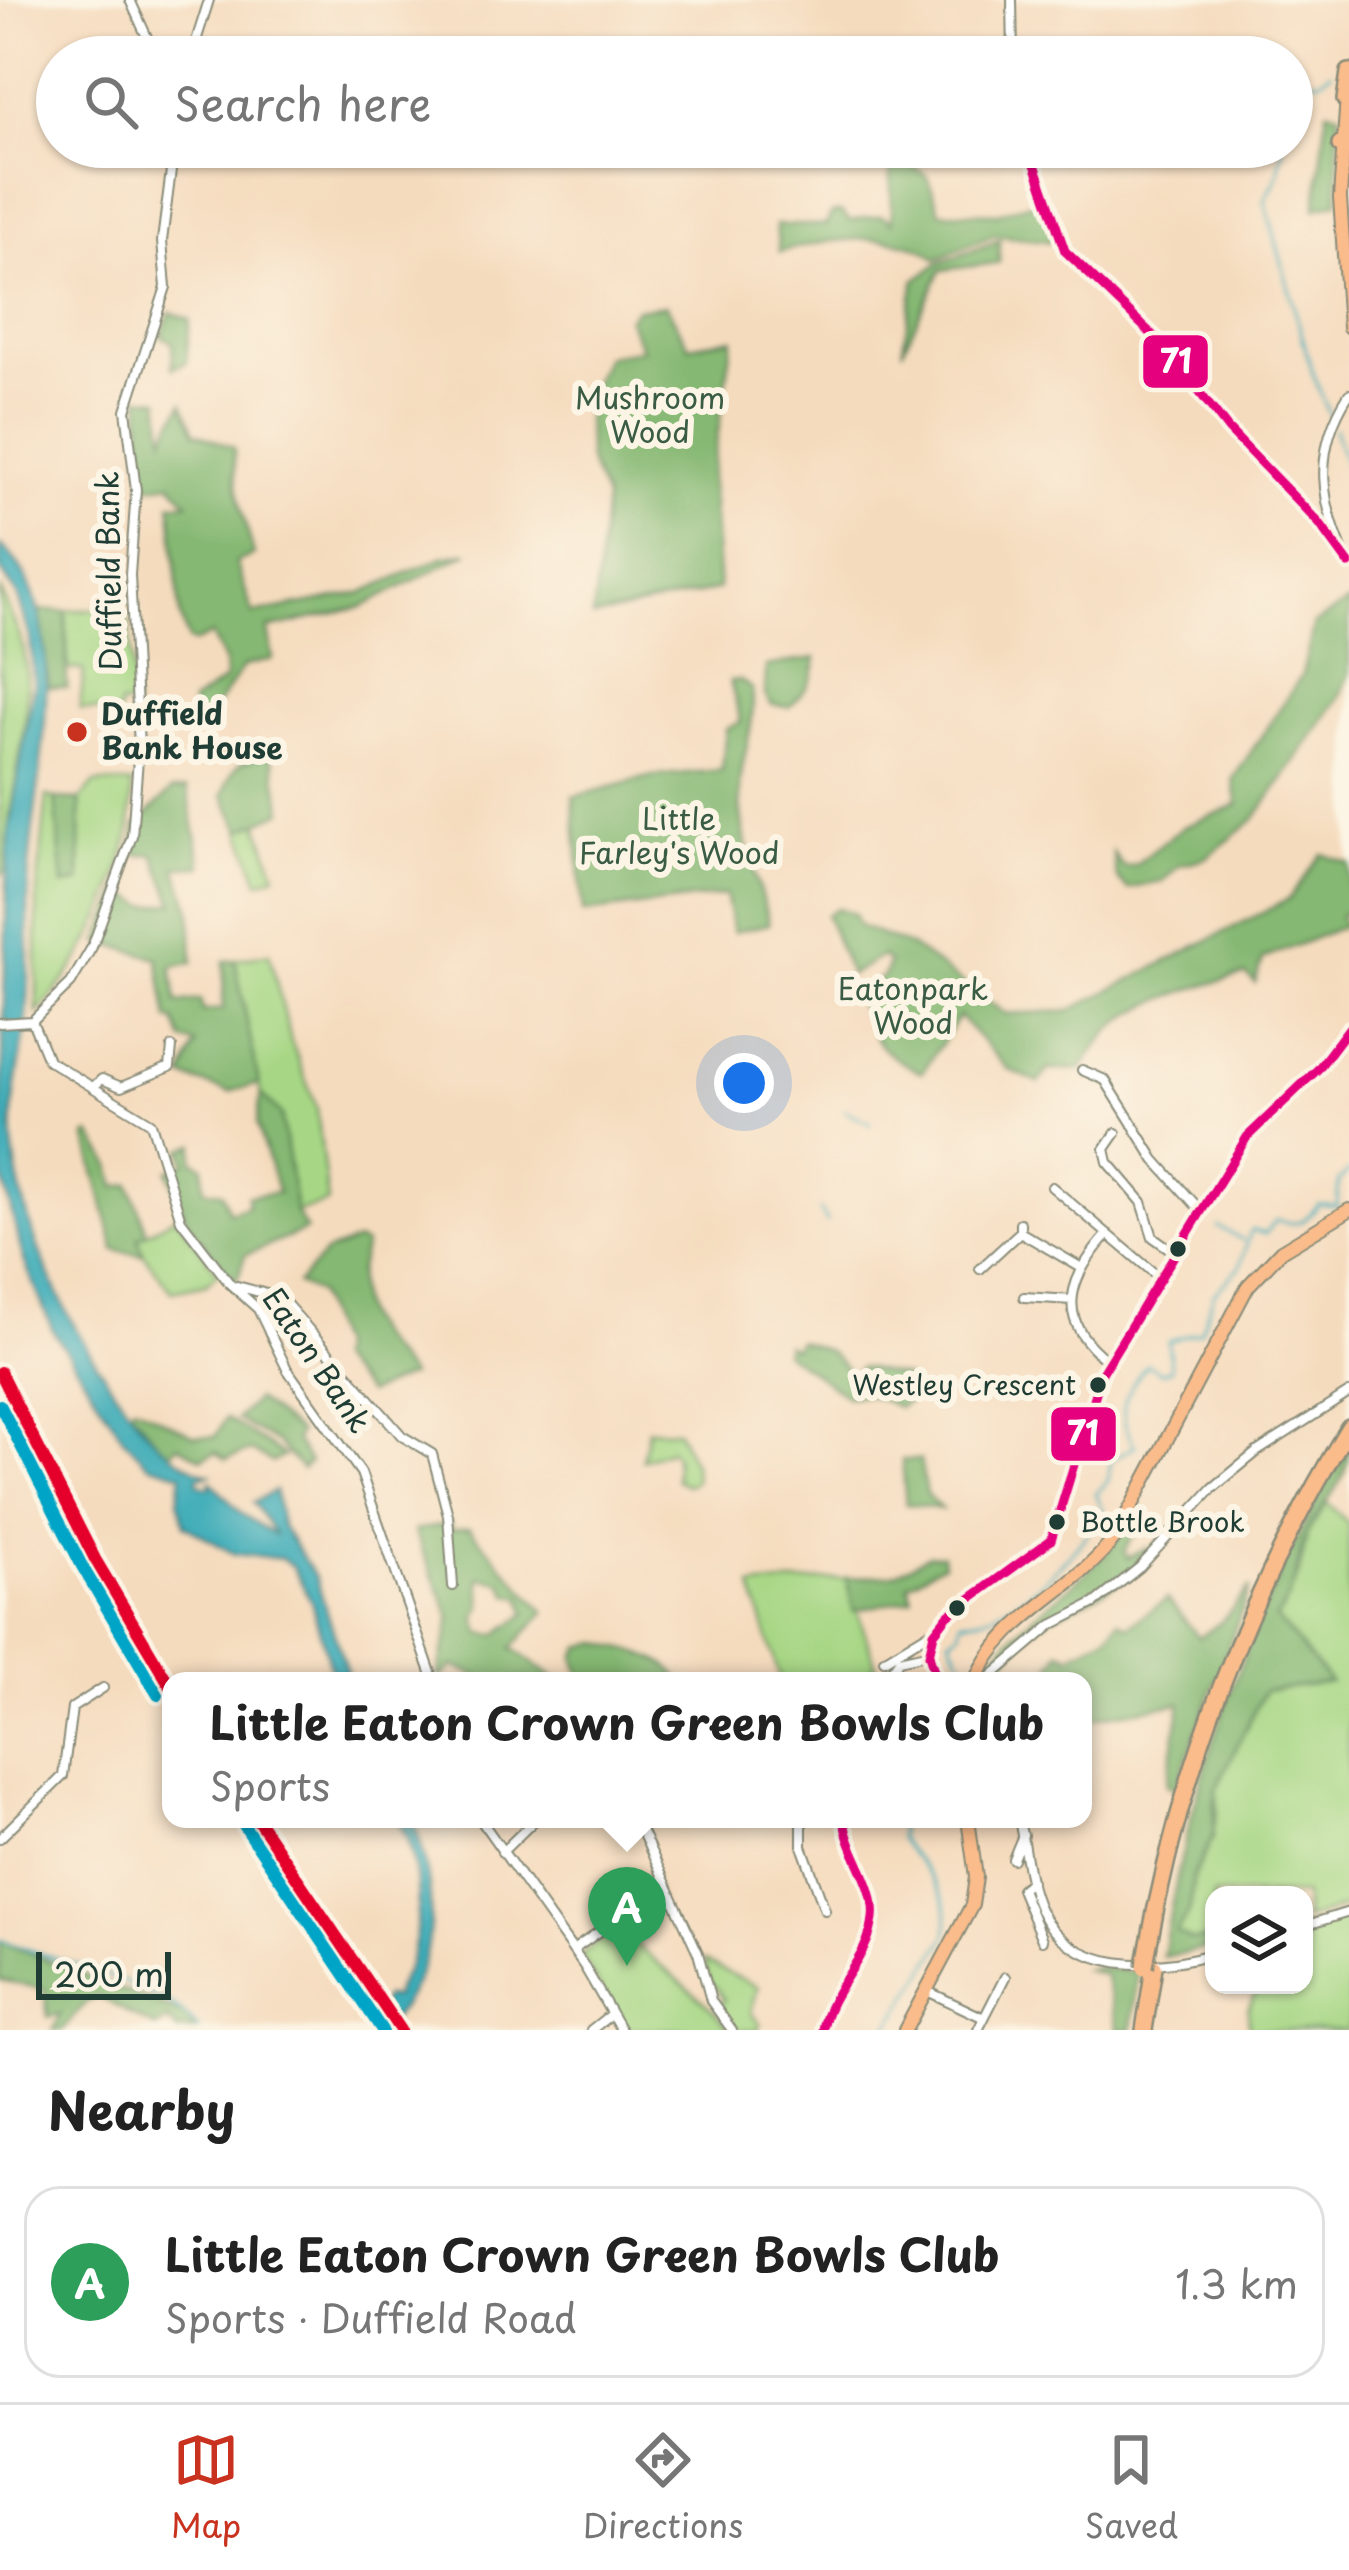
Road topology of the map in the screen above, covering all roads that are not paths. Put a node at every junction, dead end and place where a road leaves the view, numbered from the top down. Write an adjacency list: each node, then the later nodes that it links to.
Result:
1 (130, 0): 4 (street)
2 (209, 0): 5 (street)
3 (1012, 0): 6 (street)
4 (146, 36)
5 (198, 36)
6 (1013, 36)
7 (1349, 71): 8 (highway)
8 (1347, 93): 9 (main road)
9 (1344, 144): 12 (main road)
10 (171, 168): 16 (street, Duffield Bank)
11 (1037, 168): 14 (street)
12 (1349, 328)
13 (1349, 394): 14 (street)
14 (1343, 552): 15 (street)
15 (1349, 564)
16 (29, 1022): 17 (street); 21 (street)
17 (0, 1023)
18 (1349, 1028): 25 (street)
19 (172, 1047): 21 (street)
20 (1082, 1070): 25 (street)
21 (93, 1087): 31 (street, Eaton Bank)
22 (1116, 1132): 27 (street)
23 (1052, 1187): 26 (street)
24 (1349, 1210): 45 (main road)
25 (1202, 1211): 27 (street)
26 (1108, 1234): 29 (street); 30 (street)
27 (1177, 1254): 30 (street)
28 (984, 1268): 29 (street)
29 (1080, 1268): 33 (street)
30 (1161, 1279): 34 (street)
31 (230, 1284): 38 (street); 42 (street, Eaton Bank)
32 (1024, 1297): 33 (street)
33 (1072, 1300): 34 (street)
34 (1109, 1362): 39 (street)
35 (1349, 1394): 46 (street)
36 (1349, 1427): 67 (highway)
37 (1349, 1443): 67 (highway)
38 (453, 1586)
39 (936, 1630): 40 (street); 41 (street)
40 (930, 1652): 43 (street); 44 (street)
41 (884, 1660)
42 (432, 1672)
43 (890, 1672)
44 (935, 1672)
45 (982, 1672)
46 (997, 1672)
47 (103, 1688): 56 (street)
48 (486, 1828): 57 (street)
49 (527, 1828): 57 (street)
50 (640, 1828): 74 (street)
51 (802, 1828): 60 (street)
52 (845, 1828): 75 (street)
53 (969, 1828): 69 (main road)
54 (1021, 1828): 55 (street)
55 (1023, 1835): 58 (street); 59 (street)
56 (0, 1838)
57 (502, 1852): 65 (street)
58 (1012, 1859)
59 (1031, 1881): 64 (street); 66 (street)
60 (825, 1910)
61 (625, 1911): 65 (street)
62 (1349, 1912): 63 (street)
63 (1313, 1923)
64 (1042, 1940)
65 (573, 1950): 70 (street)
66 (1205, 1955)
67 (1150, 1963): 78 (highway)
68 (1005, 1977): 71 (street)
69 (926, 1990): 71 (street); 76 (main road)
70 (610, 2015): 72 (street); 73 (street)
71 (984, 2018): 77 (street)
72 (591, 2030)
73 (621, 2030)
74 (732, 2030)
75 (823, 2030)
76 (905, 2030)
77 (978, 2030)
78 (1140, 2030)

